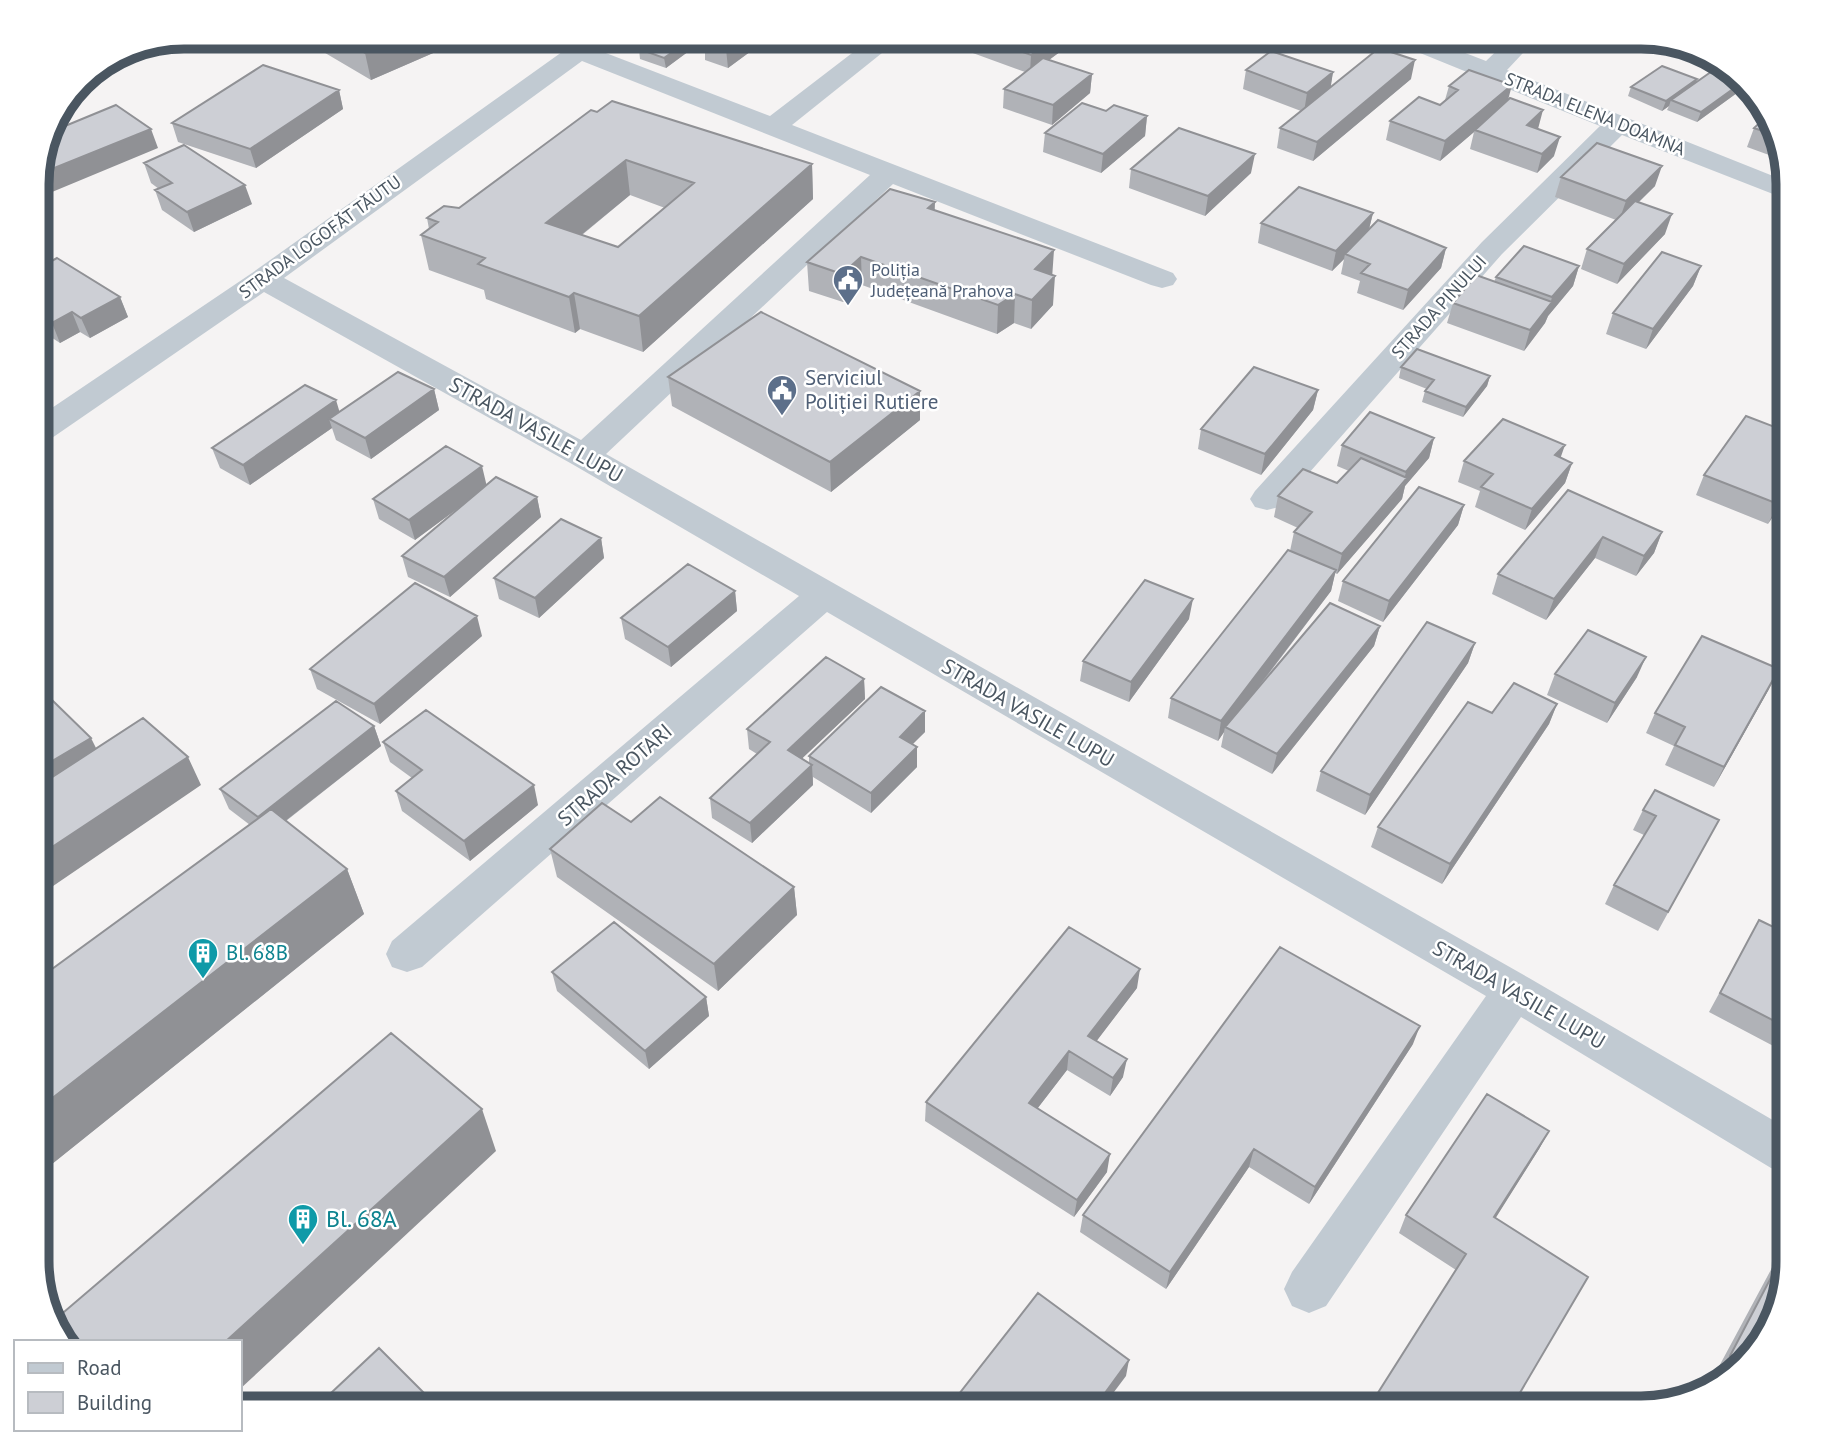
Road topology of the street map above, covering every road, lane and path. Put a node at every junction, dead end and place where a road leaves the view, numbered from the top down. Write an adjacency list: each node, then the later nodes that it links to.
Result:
1 (582, 49): 11 (street, STRADA LOGOFĂT TĂUTU)
2 (600, 49): 8 (street)
3 (874, 49): 8 (street)
4 (1432, 49): 6 (street, STRADA ELENA DOAMNA)
5 (1513, 49): 6 (street)
6 (1490, 72): 7 (street, STRADA ELENA DOAMNA)
7 (1619, 123): 10 (street, STRADA ELENA DOAMNA); 15 (street, STRADA PINULUI)
8 (773, 127): 9 (street)
9 (888, 173): 12 (street); 14 (street)
10 (1776, 187)
11 (263, 279): 13 (street, STRADA LOGOFĂT TĂUTU); 14 (street, STRADA VASILE LUPU)
12 (1162, 279)
13 (49, 425)
14 (584, 456): 16 (street, STRADA VASILE LUPU)
15 (1267, 499)
16 (824, 595): 17 (street, STRADA ROTARI); 18 (street, STRADA VASILE LUPU)
17 (407, 954)
18 (1514, 991): 19 (street, STRADA VASILE LUPU); 20 (street)
19 (1776, 1146)
20 (1309, 1289)

